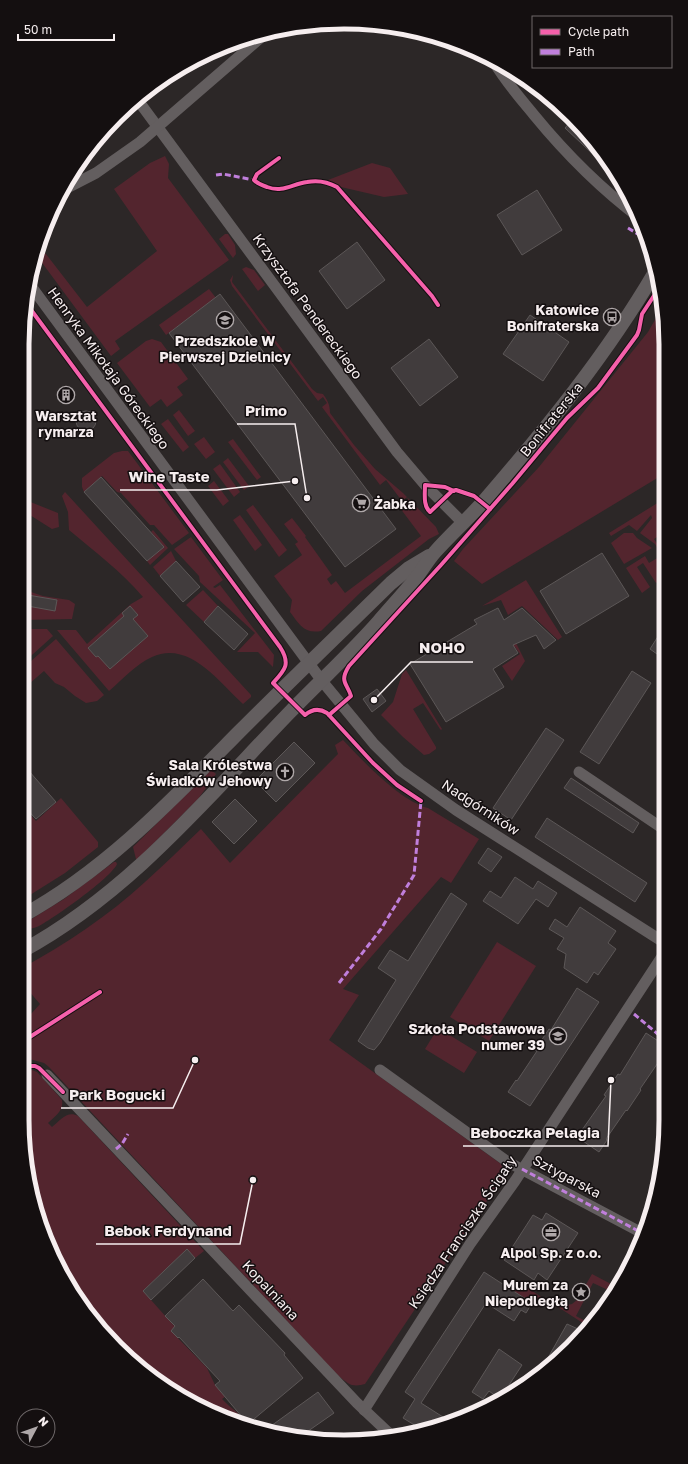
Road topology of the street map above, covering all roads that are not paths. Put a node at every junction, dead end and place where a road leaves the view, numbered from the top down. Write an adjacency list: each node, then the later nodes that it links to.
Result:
1 (256, 42): 4 (street)
2 (499, 70): 6 (street)
3 (140, 103): 4 (street, Krzysztofa Pendereckiego)
4 (158, 127): 5 (street); 9 (street, Krzysztofa Pendereckiego)
5 (71, 185)
6 (629, 210)
7 (652, 277): 9 (street, Bonifraterska)
8 (34, 290): 11 (street, Henryka Mikołaja Góreckiego)
9 (463, 523): 10 (street, Bonifraterska)
10 (433, 554): 11 (street, Bonifraterska); 12 (street, Bonifraterska)
11 (309, 664): 12 (street, Nadgórników); 15 (street, Bonifraterska)
12 (322, 681): 16 (street, Nadgórników); 17 (street, Bonifraterska)
13 (579, 772): 14 (street)
14 (659, 826)
15 (29, 912)
16 (659, 939)
17 (29, 947)
18 (659, 961): 21 (street, Księdza Franciszka Ścigały)
19 (380, 1070): 21 (street, Sztygarska)
20 (47, 1075): 23 (street, Kopalniana)
21 (522, 1169): 22 (street, Sztygarska); 23 (street, Księdza Franciszka Ścigały)
22 (638, 1231)
23 (364, 1410): 24 (street, Kopalniana)
24 (387, 1432)

